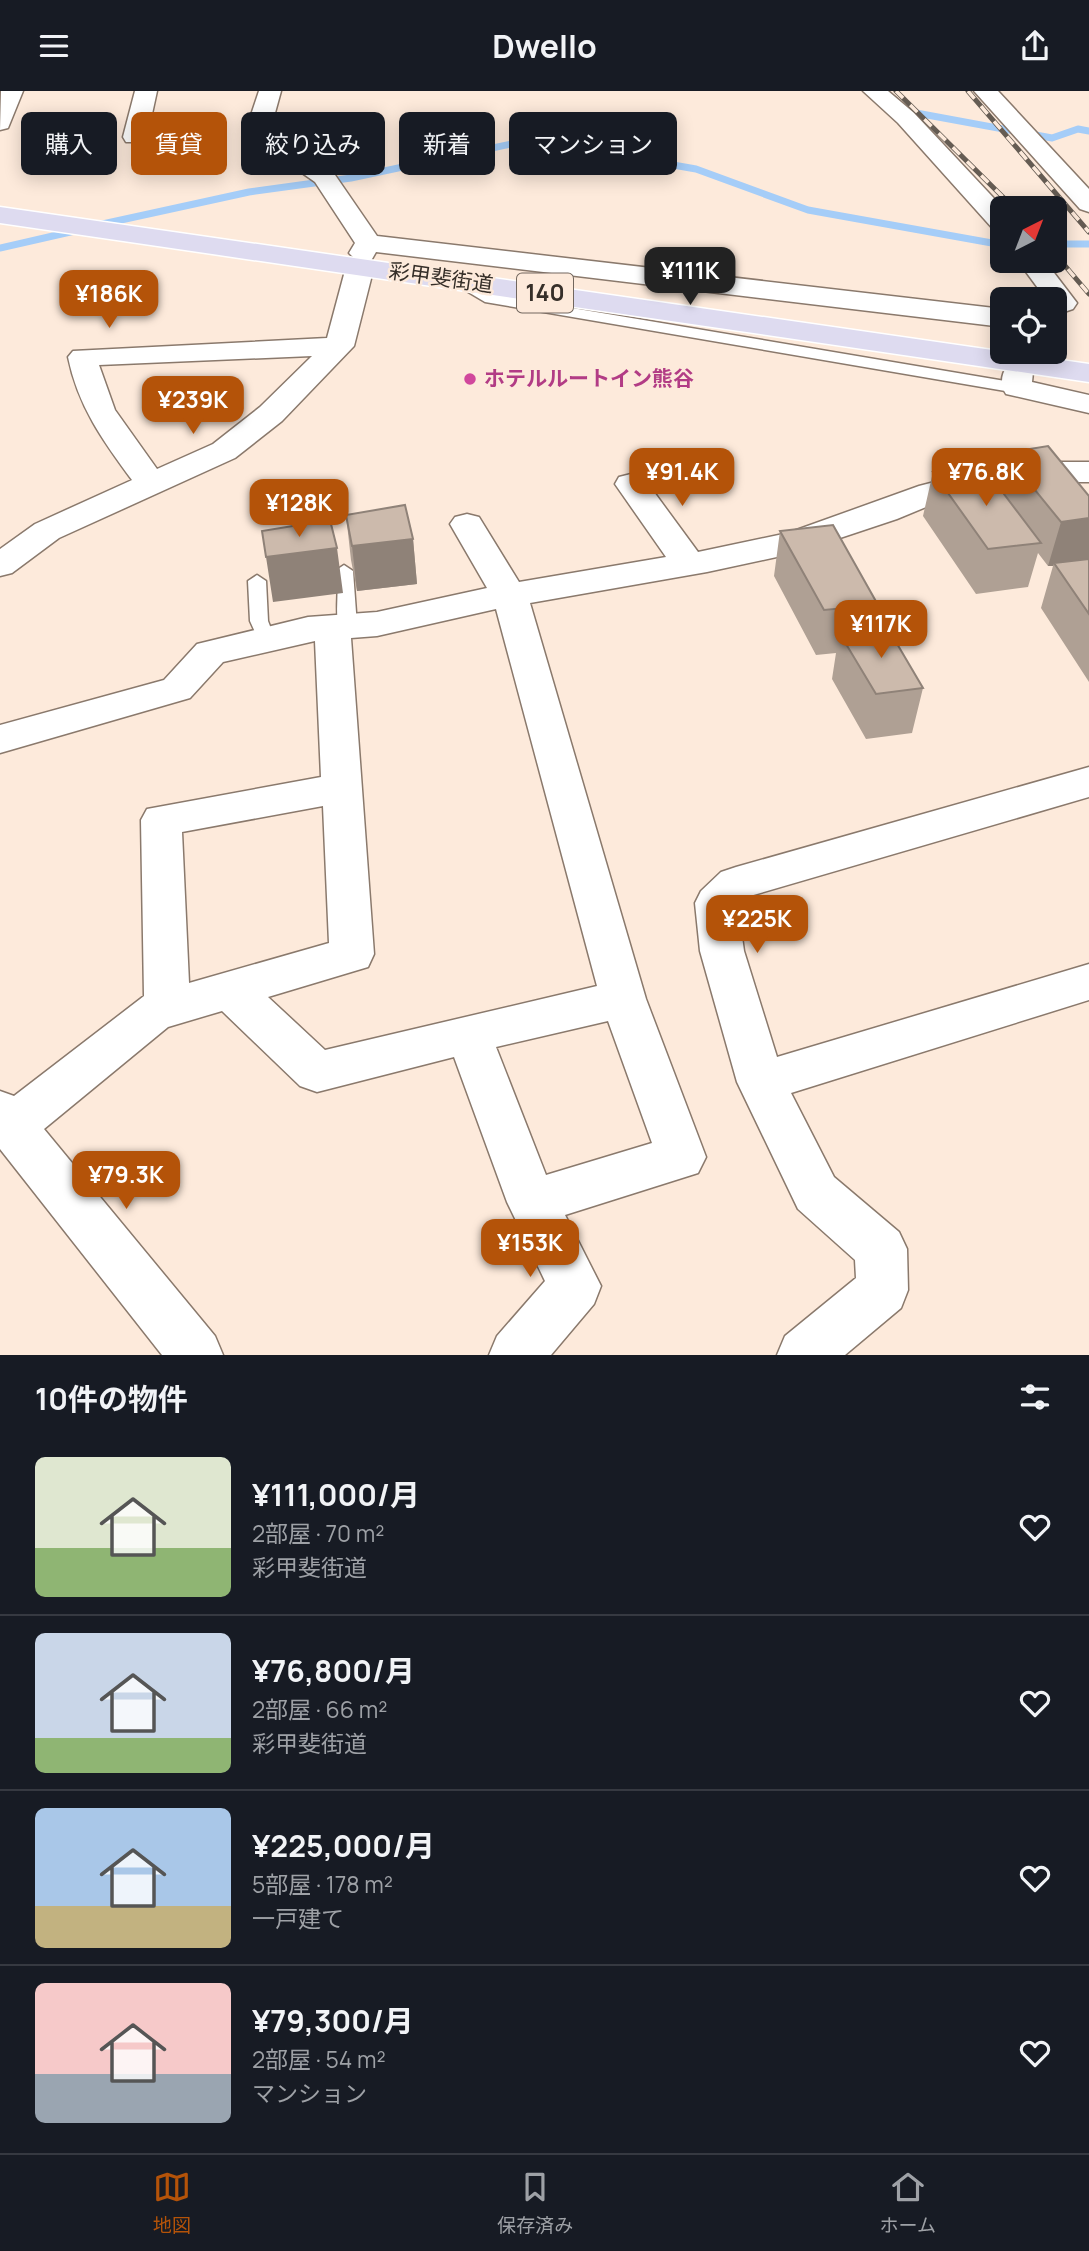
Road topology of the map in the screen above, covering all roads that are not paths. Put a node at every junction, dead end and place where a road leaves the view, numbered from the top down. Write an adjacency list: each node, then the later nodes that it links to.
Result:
1 (12, 91): 7 (street)
2 (146, 91): 6 (street)
3 (270, 91): 12 (street)
4 (874, 91): 10 (street)
5 (985, 91): 9 (street)
6 (141, 112)
7 (0, 123)
8 (0, 202): 12 (highway, 彩甲斐街道 / 140)
9 (1089, 205)
10 (990, 210)
11 (0, 215): 12 (highway, 彩甲斐街道 / 140)
12 (363, 255): 14 (highway, 彩甲斐街道 / 140); 16 (street); 17 (highway, 彩甲斐街道 / 140); 18 (street)
13 (1040, 273): 15 (street)
14 (458, 280): 21 (highway, 彩甲斐街道 / 140); 22 (lane)
15 (1051, 287)
16 (990, 317)
17 (990, 343)
18 (339, 346): 25 (street); 25 (street)
19 (1067, 354): 20 (highway)
20 (1089, 357)
21 (1089, 373)
22 (1017, 380): 23 (street)
23 (1089, 404)
24 (1089, 472): 28 (street)
25 (151, 484): 29 (street)
26 (631, 484): 28 (street)
27 (467, 524): 32 (street)
28 (689, 564): 32 (street)
29 (0, 565)
30 (344, 571): 33 (lane)
31 (257, 581): 34 (lane)
32 (510, 596): 33 (street); 40 (street)
33 (340, 626): 34 (street); 37 (street)
34 (266, 639): 35 (street)
35 (0, 739)
36 (1089, 782): 43 (street)
37 (342, 788): 39 (street); 41 (street)
38 (1089, 982): 43 (street)
39 (230, 990): 41 (street); 42 (street)
40 (622, 999): 42 (street); 45 (street)
41 (167, 1008): 44 (street)
42 (468, 1034): 45 (street)
43 (761, 1082): 48 (street)
44 (6, 1119): 46 (street)
45 (532, 1202): 47 (street)
46 (196, 1355)
47 (516, 1355)
48 (804, 1355)

